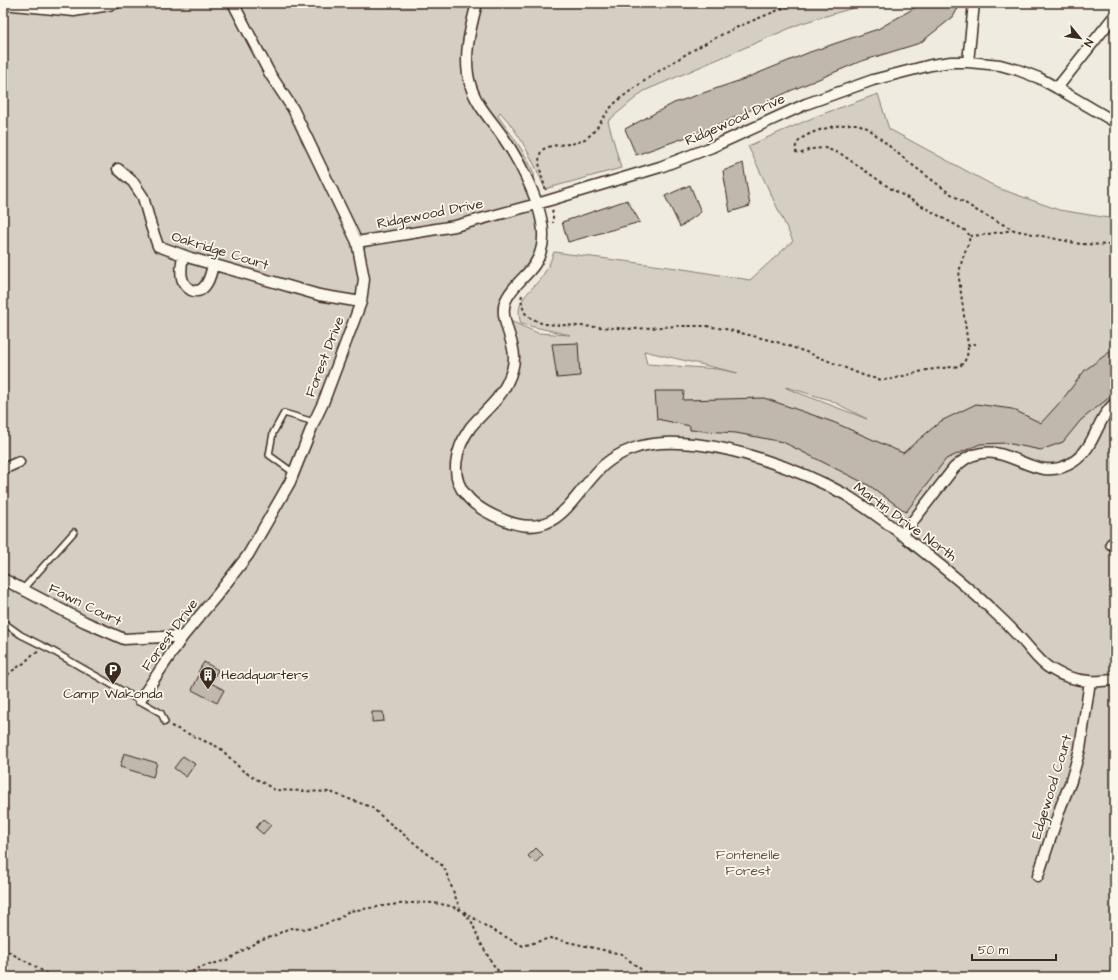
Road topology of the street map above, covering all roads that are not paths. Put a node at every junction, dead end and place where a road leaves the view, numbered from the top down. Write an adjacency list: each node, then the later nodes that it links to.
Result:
1 (116, 3): 5 (street)
2 (233, 3): 12 (street, Forest Drive)
3 (477, 3): 11 (street, Martin Drive North)
4 (974, 3): 7 (street)
5 (3, 4)
6 (1115, 15): 8 (street)
7 (968, 62): 8 (street, Ridgewood Drive); 11 (street, Ridgewood Drive)
8 (1057, 88): 9 (street, Ridgewood Drive)
9 (1115, 122)
10 (118, 169): 13 (street, Oakridge Court)
11 (537, 204): 12 (street, Ridgewood Drive); 22 (street, Martin Drive North)
12 (357, 242): 15 (street, Forest Drive)
13 (183, 255): 14 (street, Oakridge Court); 14 (street)
14 (213, 265): 15 (street, Oakridge Court)
15 (361, 302): 17 (street, Forest Drive)
16 (1115, 403): 22 (street)
17 (314, 422): 20 (street, Forest Drive); 20 (lane)
18 (19, 462): 19 (street)
19 (3, 469)
20 (294, 473): 26 (street, Forest Drive)
21 (74, 532): 24 (lane)
22 (902, 535): 28 (street, Martin Drive North)
23 (3, 579): 24 (street, Fawn Court)
24 (22, 590): 26 (street, Fawn Court)
25 (3, 622): 29 (lane)
26 (183, 636): 29 (street, Forest Drive)
27 (1115, 680): 28 (street, Martin Drive North)
28 (1090, 681): 31 (street, Edgewood Court)
29 (140, 700): 30 (lane)
30 (165, 722)
31 (1038, 876)

